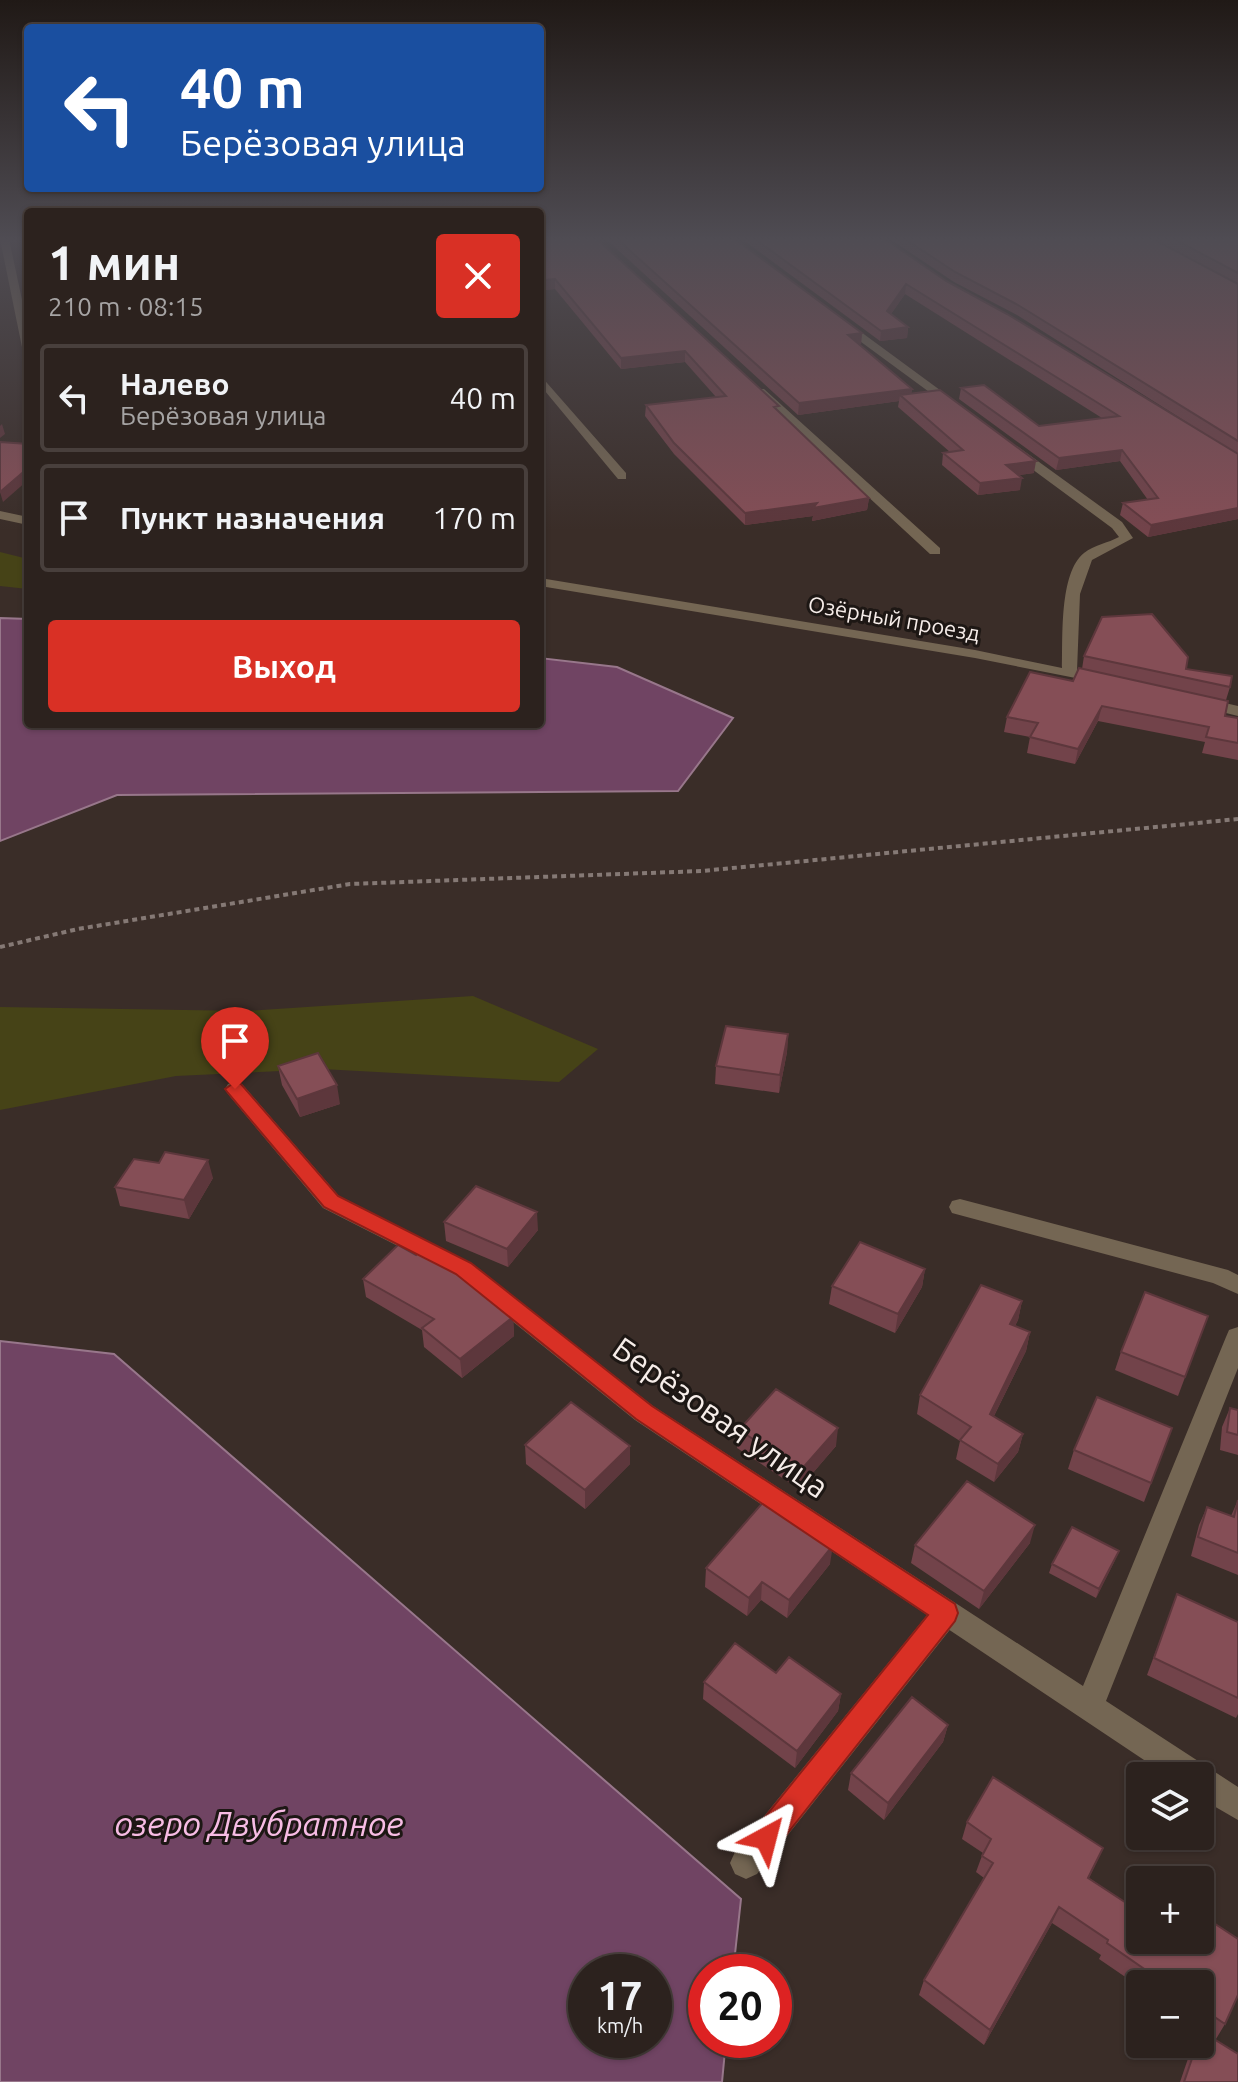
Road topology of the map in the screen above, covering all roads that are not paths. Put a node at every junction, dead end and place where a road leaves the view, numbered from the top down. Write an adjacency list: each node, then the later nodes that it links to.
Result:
1 (860, 336): 4 (street)
2 (747, 379): 9 (street)
3 (544, 383): 6 (street)
4 (966, 414)
5 (1004, 442): 11 (street)
6 (622, 476)
7 (0, 515): 8 (street)
8 (24, 520)
9 (935, 551)
10 (544, 583): 11 (street, Озёрный проезд)
11 (1069, 674): 12 (street, Озёрный проезд)
12 (1115, 684)
13 (1176, 697): 14 (street)
14 (1238, 711)
15 (235, 1089): 19 (street, Берёзовая улица)
16 (960, 1207): 17 (street)
17 (1238, 1285)
18 (1238, 1337): 20 (street)
19 (946, 1613): 20 (street, Берёзовая улица); 24 (street)
20 (1089, 1708): 21 (street, Берёзовая улица)
21 (1172, 1762)
22 (1214, 1789): 23 (street)
23 (1238, 1805)
24 (746, 1863)

